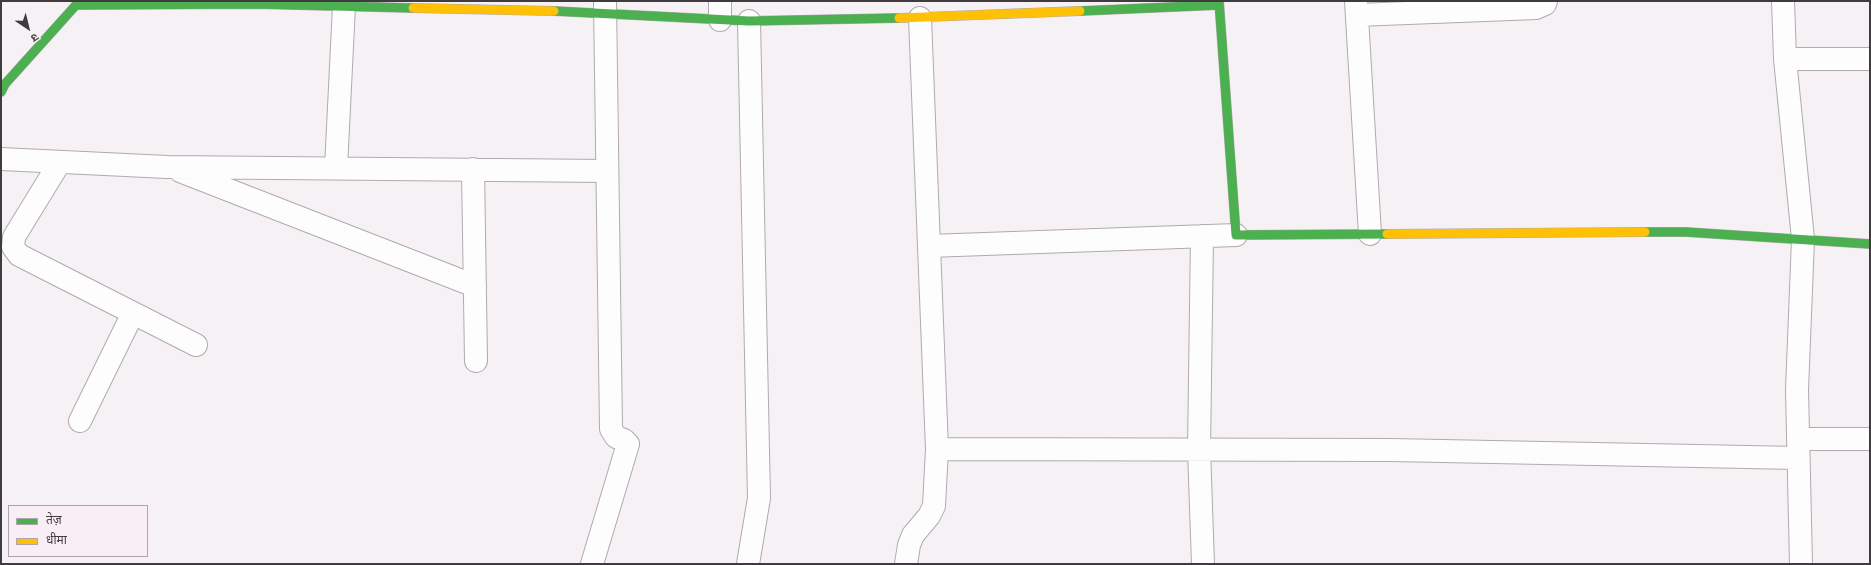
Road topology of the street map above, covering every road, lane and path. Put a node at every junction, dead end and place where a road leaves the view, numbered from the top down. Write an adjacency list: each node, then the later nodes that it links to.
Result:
1 (1546, 1): 7 (street)
2 (1783, 1): 11 (street)
3 (1219, 3): 6 (street); 22 (street)
4 (344, 6): 5 (street); 13 (street); 17 (street)
5 (605, 7): 8 (street); 19 (street)
6 (1036, 7): 9 (street)
7 (1356, 8): 20 (street)
8 (720, 10): 10 (street)
9 (920, 18): 10 (street); 25 (street)
10 (749, 22): 36 (street)
11 (1785, 59): 12 (street); 23 (street)
12 (1870, 59)
13 (1, 92)
14 (1, 159): 15 (street)
15 (60, 162): 16 (street); 27 (street)
16 (167, 167): 17 (street); 26 (street)
17 (336, 168): 18 (street)
18 (473, 169): 19 (street); 26 (street)
19 (607, 171): 35 (street)
20 (1370, 234): 22 (street); 23 (street)
21 (1202, 236): 22 (street); 25 (street); 34 (street)
22 (1236, 236)
23 (1803, 239): 24 (street); 33 (street)
24 (1870, 244)
25 (929, 246): 32 (street)
26 (475, 286): 29 (street)
27 (133, 313): 28 (street); 30 (street)
28 (196, 345)
29 (476, 361)
30 (80, 421)
31 (1870, 439): 33 (street)
32 (937, 449): 34 (street); 37 (street)
33 (1798, 449): 34 (street); 39 (street)
34 (1199, 450): 38 (street)
35 (592, 564)
36 (748, 564)
37 (906, 564)
38 (1203, 564)
39 (1801, 564)

